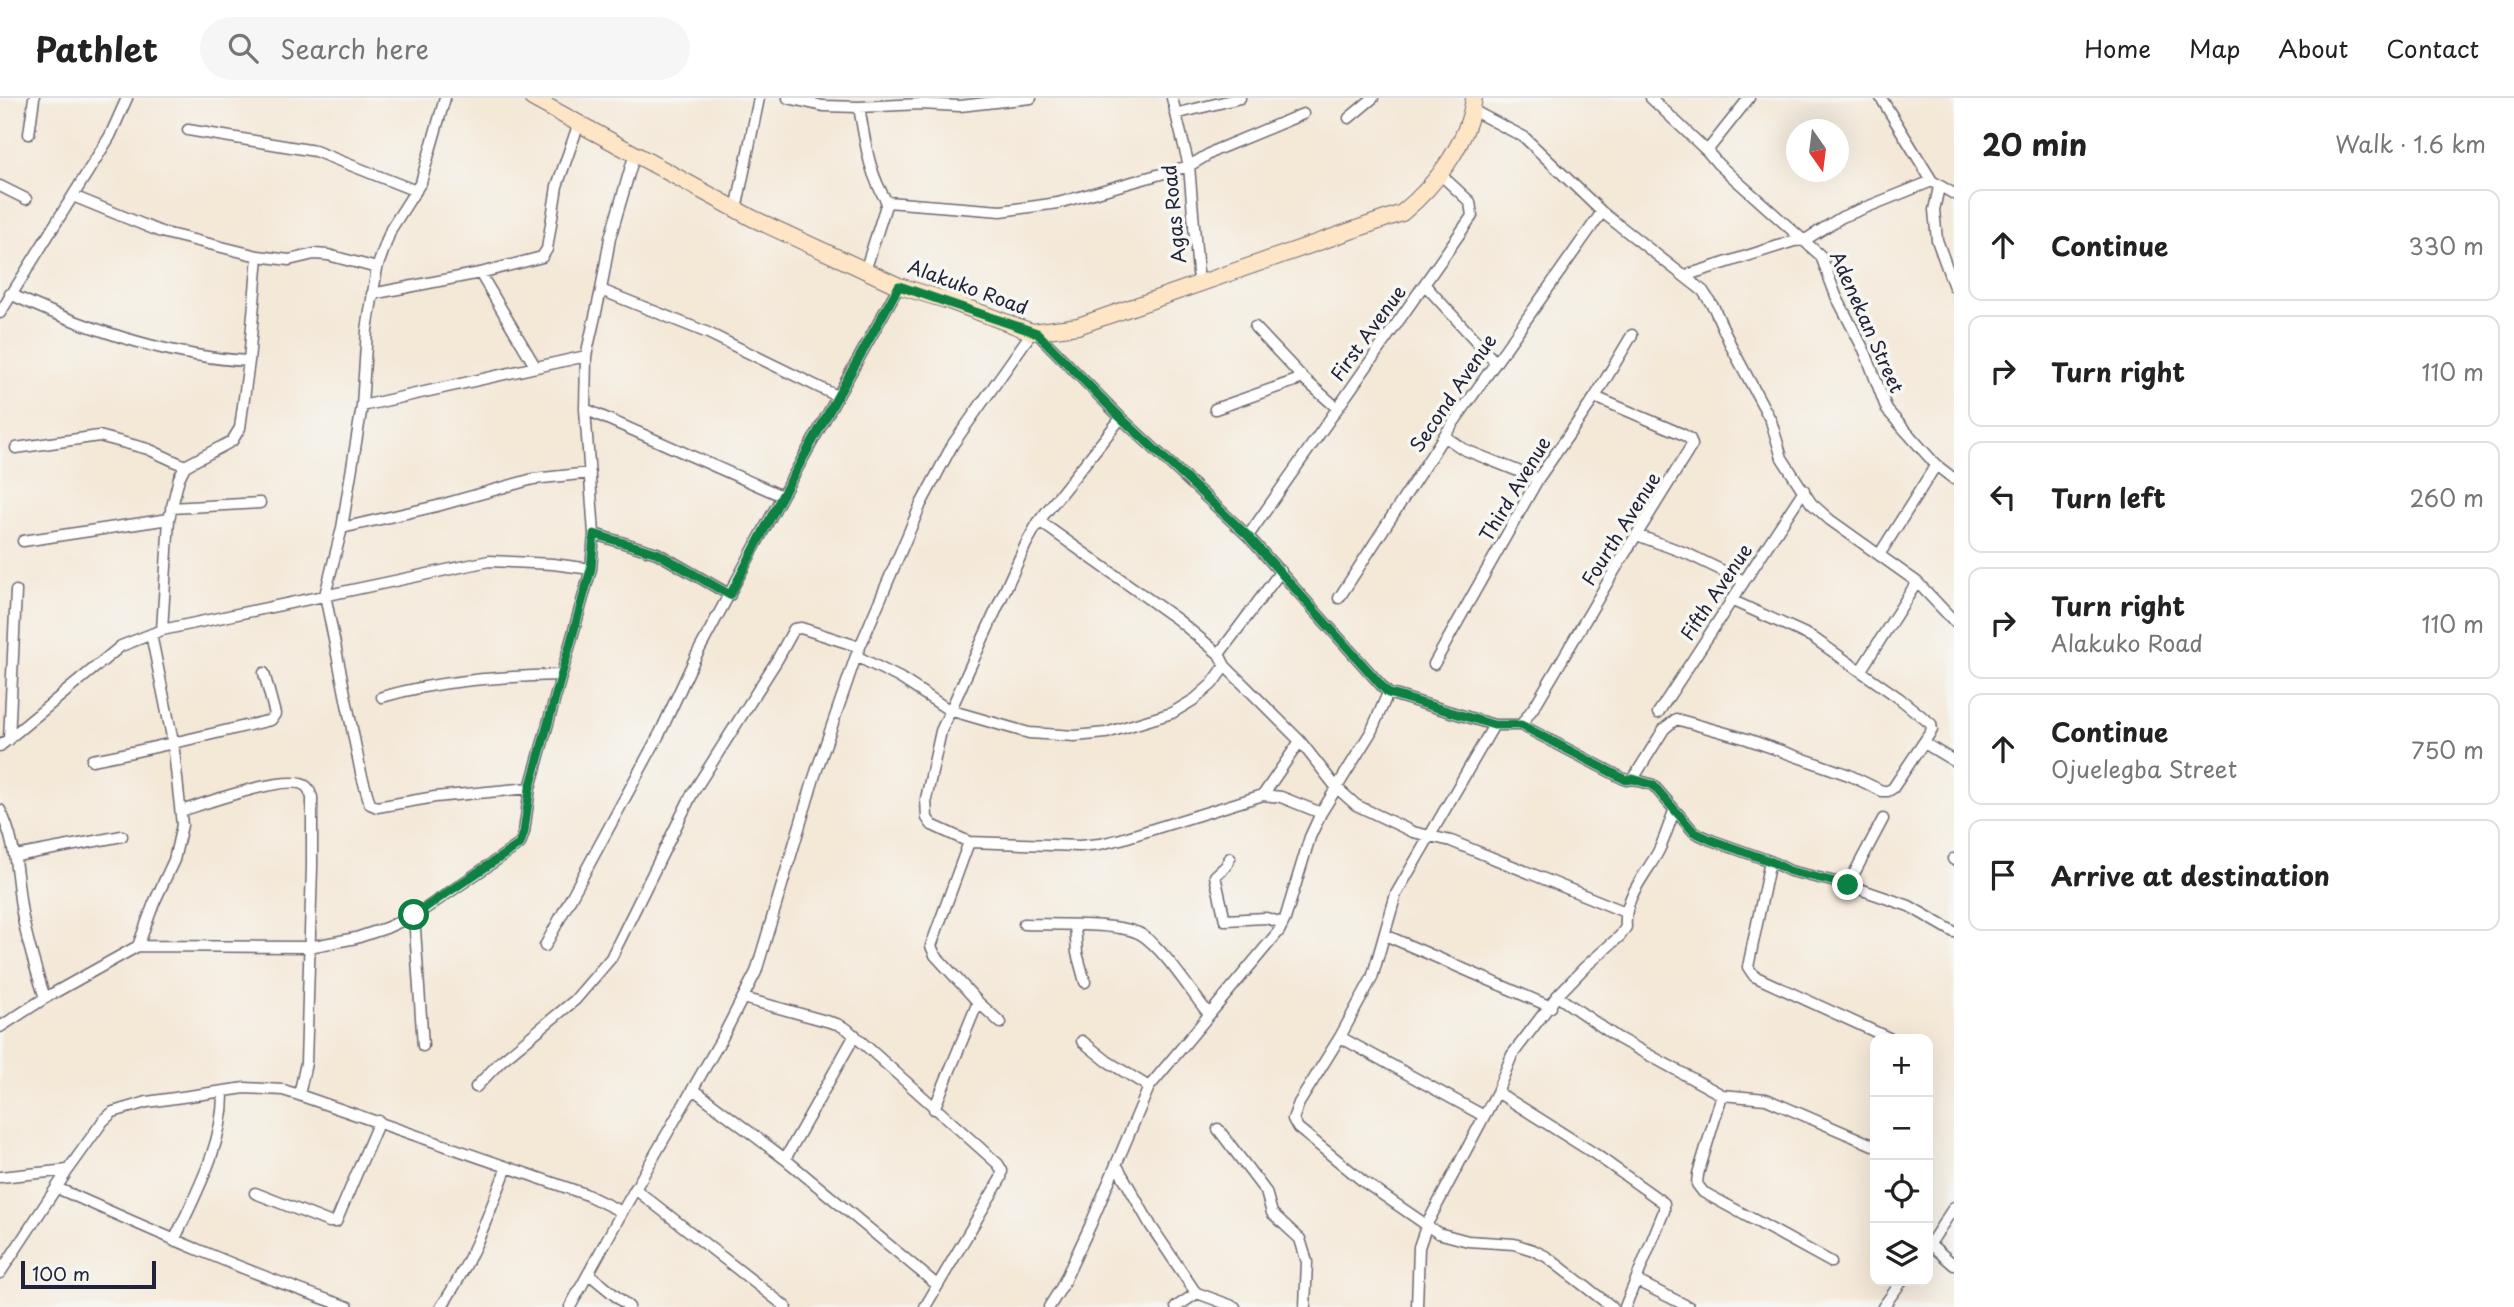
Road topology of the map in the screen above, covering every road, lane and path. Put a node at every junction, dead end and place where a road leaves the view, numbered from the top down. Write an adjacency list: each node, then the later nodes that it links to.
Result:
1 (34, 98): 23 (street)
2 (127, 98): 32 (street)
3 (445, 98): 30 (street)
4 (532, 98): 21 (main road, Alakuko Road)
5 (759, 98): 35 (street)
6 (788, 98): 14 (street)
7 (1031, 98): 15 (street)
8 (1172, 98): 18 (street, Agas Road)
9 (1240, 98): 18 (street)
10 (1373, 98): 20 (street)
11 (1651, 98): 24 (street, Adenekan Street)
12 (1749, 98): 24 (street)
13 (1881, 98): 28 (street)
14 (840, 102): 17 (street)
15 (959, 102): 17 (street)
16 (1473, 104): 27 (main road, Alakuko Road); 36 (street)
17 (859, 107): 34 (street)
18 (1175, 114): 26 (street, Agas Road)
19 (1303, 114): 26 (street)
20 (1349, 118)
21 (579, 123): 25 (main road, Alakuko Road); 41 (street)
22 (188, 130): 30 (street)
23 (29, 134)
24 (1707, 151): 37 (street, Adenekan Street)
25 (635, 153): 35 (main road, Alakuko Road); 47 (street)
26 (1189, 166): 34 (street); 43 (street, Agas Road)
27 (1440, 174): 43 (main road, Alakuko Road); 44 (street, First Avenue)
28 (1936, 184): 31 (street); 37 (street); 46 (street)
29 (0, 186): 33 (street)
30 (416, 191): 39 (street)
31 (1954, 194)
32 (73, 196): 38 (street); 48 (street)
33 (26, 200)
34 (887, 202): 40 (street)
35 (736, 210): 40 (main road, Alakuko Road)
36 (1602, 212): 42 (street); 56 (street, Second Avenue)
37 (1805, 240): 42 (street); 68 (street, Adenekan Street)
38 (258, 256): 39 (street); 55 (street)
39 (377, 268): 49 (street)
40 (866, 268): 45 (main road, Alakuko Road)
41 (480, 273): 49 (street); 57 (street)
42 (1684, 276): 73 (street)
43 (1199, 285): 52 (main road, Alakuko Road)
44 (1425, 285): 56 (street); 62 (street, First Avenue)
45 (899, 286): 52 (main road, Alakuko Road); 59 (street)
46 (1954, 287)
47 (601, 290): 54 (street); 59 (street)
48 (10, 294): 50 (street); 55 (street)
49 (372, 294): 61 (street)
50 (0, 313)
51 (1255, 327): 58 (street)
52 (1035, 332): 65 (street); 95 (street)
53 (1632, 335): 60 (street, Third Avenue)
54 (586, 356): 57 (street); 63 (street)
55 (249, 362): 69 (street)
56 (1494, 362): 66 (street, Second Avenue)
57 (534, 366): 61 (street)
58 (1303, 378): 62 (street); 64 (street)
59 (837, 396): 74 (street)
60 (1595, 397): 71 (street, Third Avenue); 80 (street, Fourth Avenue)
61 (362, 406): 78 (street)
62 (1336, 407): 81 (street, First Avenue)
63 (585, 409): 70 (street); 74 (street)
64 (1215, 409)
65 (1121, 418): 77 (street); 81 (street)
66 (1444, 436): 71 (street); 91 (street, Second Avenue)
67 (16, 448): 69 (street)
68 (1936, 465): 72 (street, Adenekan Street); 83 (street)
69 (185, 466): 76 (street)
70 (590, 473): 78 (street); 79 (street)
71 (1538, 479): 97 (street, Third Avenue)
72 (1954, 479)
73 (1804, 491): 83 (street); 86 (street, Fifth Avenue)
74 (782, 496): 89 (street)
75 (260, 503): 76 (street)
76 (170, 514): 82 (street); 94 (street)
77 (1039, 521): 96 (street); 104 (street)
78 (342, 528): 90 (street)
79 (594, 534): 84 (street); 89 (street)
80 (1637, 535): 86 (street); 107 (street, Fourth Avenue)
81 (1248, 536): 85 (street)
82 (23, 541)
83 (1879, 555): 87 (street)
84 (591, 569): 90 (street); 101 (street)
85 (1281, 571): 96 (street); 102 (street)
86 (1744, 581): 92 (street, Fifth Avenue)
87 (1917, 582): 93 (street); 99 (street)
88 (16, 591): 110 (street)
89 (730, 595): 138 (street)
90 (325, 596): 94 (street); 116 (street)
91 (1339, 598)
92 (1731, 600): 99 (street); 105 (street, Fifth Avenue)
93 (1954, 621)
94 (156, 632): 109 (street); 110 (street)
95 (858, 651): 104 (street); 142 (street); 153 (street)
96 (1219, 654): 98 (street)
97 (1434, 664)
98 (1226, 666): 104 (street); 108 (street)
99 (1861, 670): 111 (street)
100 (264, 673): 109 (street)
101 (560, 675): 103 (street); 116 (street)
102 (1388, 693): 106 (street); 115 (street)
103 (382, 697)
104 (949, 710): 125 (street)
105 (1658, 713)
106 (1494, 725): 107 (street); 123 (street)
107 (1521, 725): 114 (street)
108 (1300, 741): 115 (street); 117 (street)
109 (173, 742): 112 (street); 119 (street)
110 (4, 743)
111 (1924, 743): 113 (street); 114 (street)
112 (92, 760)
113 (1954, 761)
114 (1633, 779): 120 (street)
115 (1336, 787): 121 (street); 123 (street)
116 (530, 788): 131 (street)
117 (1263, 795): 121 (street); 125 (street)
118 (0, 810): 126 (street)
119 (181, 811): 137 (street); 139 (street)
120 (1674, 811): 128 (street); 130 (street)
121 (1321, 813): 132 (street)
122 (1882, 819): 129 (street)
123 (1431, 835): 130 (street); 136 (street)
124 (122, 836): 126 (street)
125 (969, 842): 143 (street)
126 (16, 856): 141 (street)
127 (1230, 858): 132 (street)
128 (1770, 861): 129 (street); 148 (street)
129 (1848, 885): 135 (street)
130 (1625, 912): 144 (street)
131 (414, 915): 139 (street); 152 (street)
132 (1283, 923): 145 (street)
133 (1024, 924): 134 (street)
134 (1075, 926): 140 (street); 145 (street)
135 (1954, 932)
136 (1385, 935): 144 (street); 150 (street)
137 (138, 946): 139 (street); 141 (street)
138 (545, 946)
139 (309, 947): 158 (street)
140 (1085, 982)
141 (45, 998): 147 (street)
142 (744, 998): 149 (street); 155 (street)
143 (978, 1002): 146 (street); 160 (street)
144 (1554, 1002): 157 (street); 159 (street)
145 (1208, 1013): 154 (street)
146 (1001, 1023)
147 (0, 1027)
148 (1880, 1034)
149 (855, 1035): 160 (street); 165 (street)
150 (1340, 1037): 161 (street); 175 (street)
151 (1082, 1041): 154 (street)
152 (423, 1046)
153 (476, 1087)
154 (1149, 1087): 166 (street)
155 (693, 1089): 165 (street); 171 (street)
156 (223, 1092): 158 (street); 168 (street); 177 (street)
157 (1497, 1093): 161 (street); 183 (street)
158 (299, 1095): 162 (street)
159 (1722, 1095): 164 (street); 179 (street)
160 (934, 1109): 184 (street)
161 (1484, 1116): 175 (street)
162 (379, 1121): 167 (street); 172 (street)
163 (1218, 1129): 196 (street)
164 (1870, 1144)
165 (785, 1159): 184 (street)
166 (1116, 1164): 186 (street); 193 (street)
167 (507, 1167): 174 (street); 188 (street)
168 (68, 1170): 169 (street); 170 (street)
169 (0, 1177)
170 (57, 1188): 177 (street); 181 (street)
171 (635, 1189): 174 (street); 191 (street)
172 (254, 1193)
173 (1954, 1207): 176 (street)
174 (622, 1212): 182 (street)
175 (1427, 1224): 197 (street); 198 (street)
176 (1933, 1239)
177 (174, 1241): 187 (street)
178 (1933, 1248): 180 (street)
179 (1830, 1262)
180 (1954, 1265)
181 (0, 1273)
182 (589, 1274): 189 (street); 190 (street)
183 (1637, 1281): 199 (street); 200 (street)
184 (937, 1285): 192 (street)
185 (1898, 1286): 201 (street)
186 (1197, 1293): 194 (street); 195 (street)
187 (348, 1307)
188 (441, 1307)
189 (570, 1307)
190 (629, 1307)
191 (786, 1307)
192 (925, 1307)
193 (1049, 1307)
194 (1176, 1307)
195 (1235, 1307)
196 (1305, 1307)
197 (1417, 1307)
198 (1612, 1307)
199 (1625, 1307)
200 (1689, 1307)
201 (1882, 1307)

